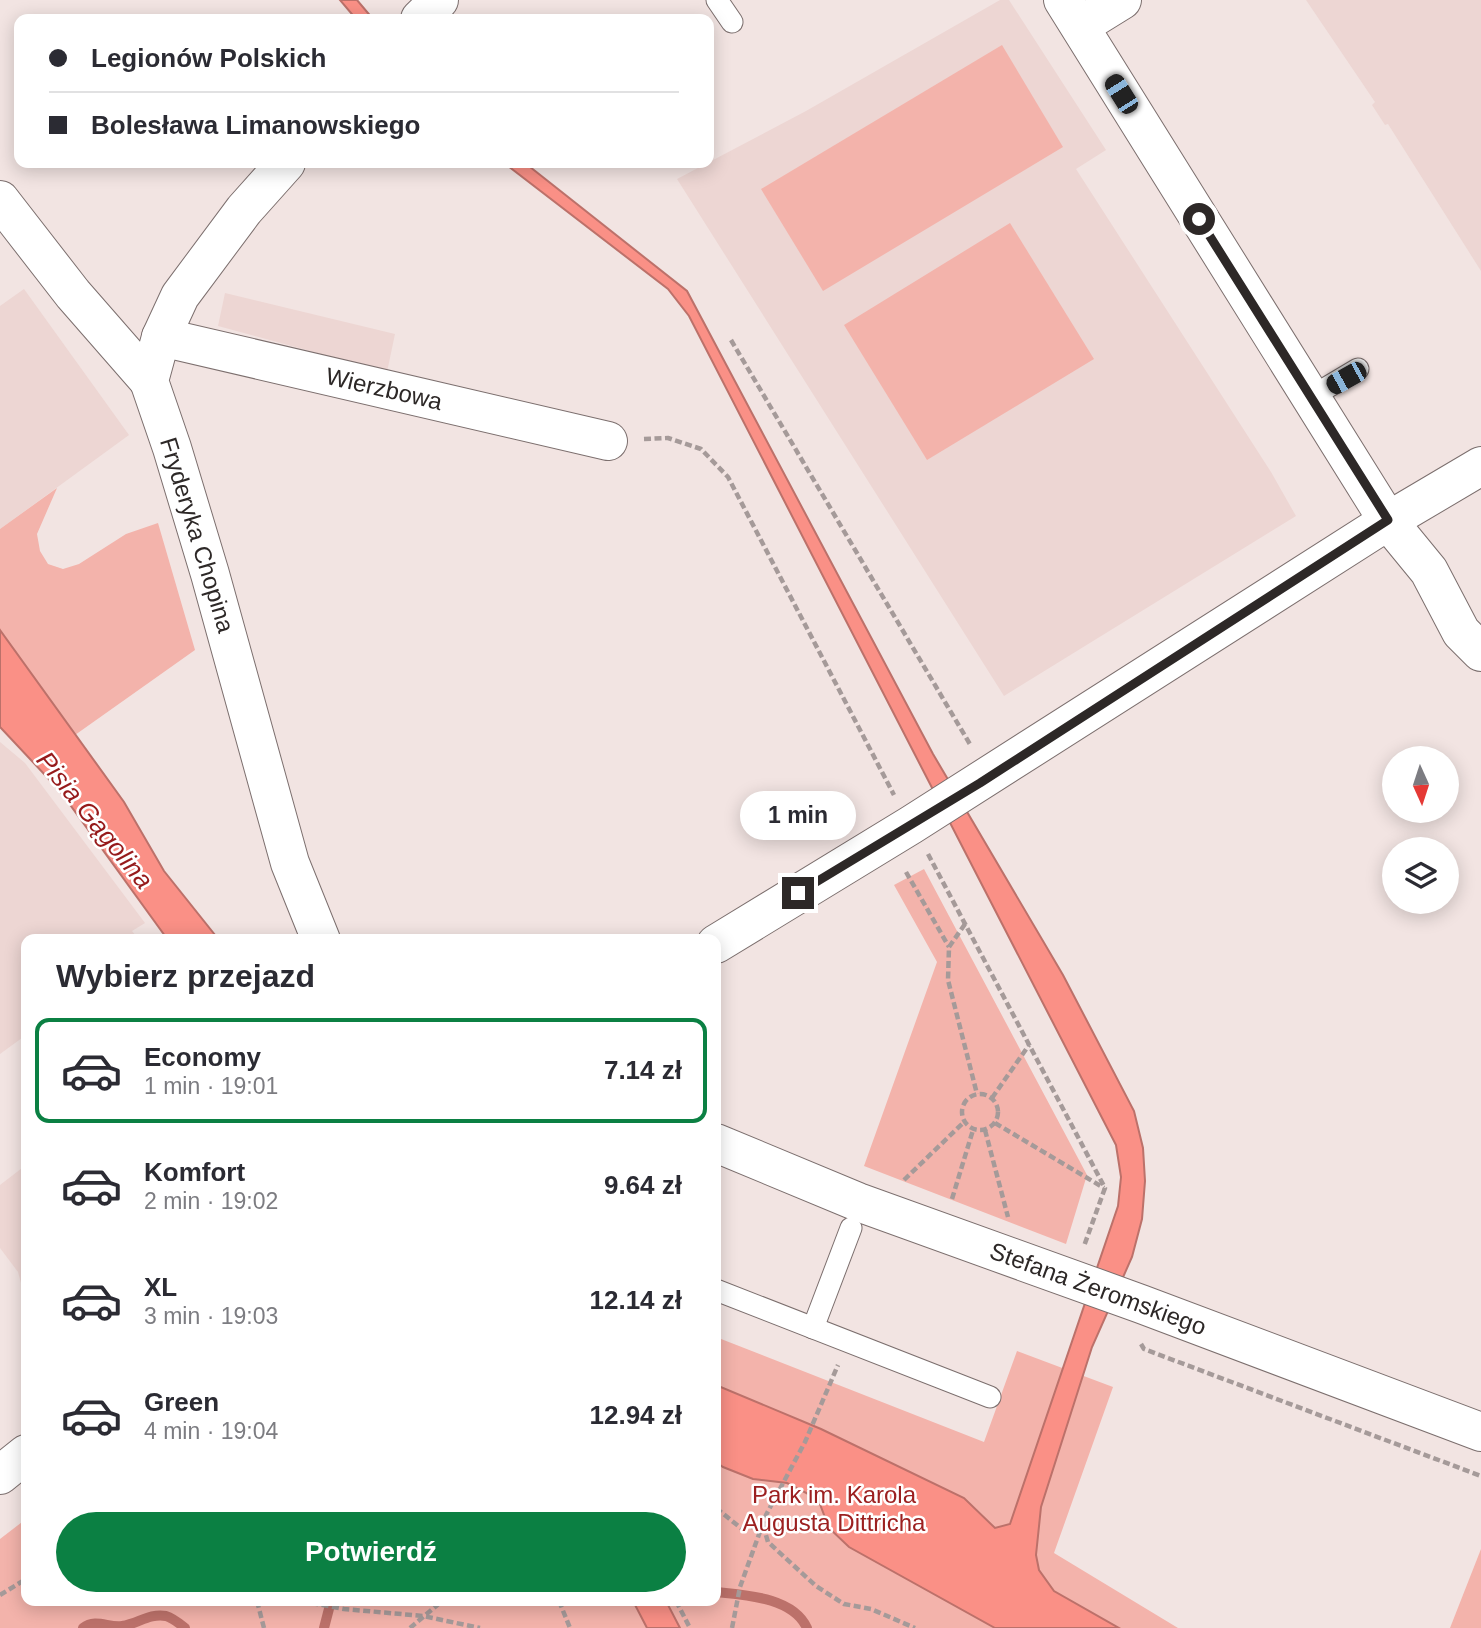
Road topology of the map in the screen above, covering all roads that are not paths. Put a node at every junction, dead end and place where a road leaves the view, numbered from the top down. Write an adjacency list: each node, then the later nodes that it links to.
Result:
1 (717, 0): 4 (lane)
2 (1122, 0): 3 (street)
3 (1071, 13): 10 (street)
4 (732, 22)
5 (282, 168): 7 (street)
6 (0, 200): 9 (street)
7 (161, 337): 9 (street); 11 (street, Wierzbowa)
8 (1358, 369): 10 (lane)
9 (149, 381): 15 (street, Fryderyka Chopina)
10 (1311, 397): 13 (street)
11 (608, 441)
12 (1481, 466): 13 (street)
13 (1388, 520): 14 (street); 16 (street)
14 (1481, 652)
15 (319, 934)
16 (721, 941)
17 (721, 1145): 22 (street, Stefana Żeromskiego)
18 (851, 1228): 20 (lane)
19 (721, 1292): 20 (lane)
20 (813, 1328): 21 (lane)
21 (990, 1397)
22 (1481, 1432)
23 (21, 1458): 24 (street)
24 (0, 1475)

